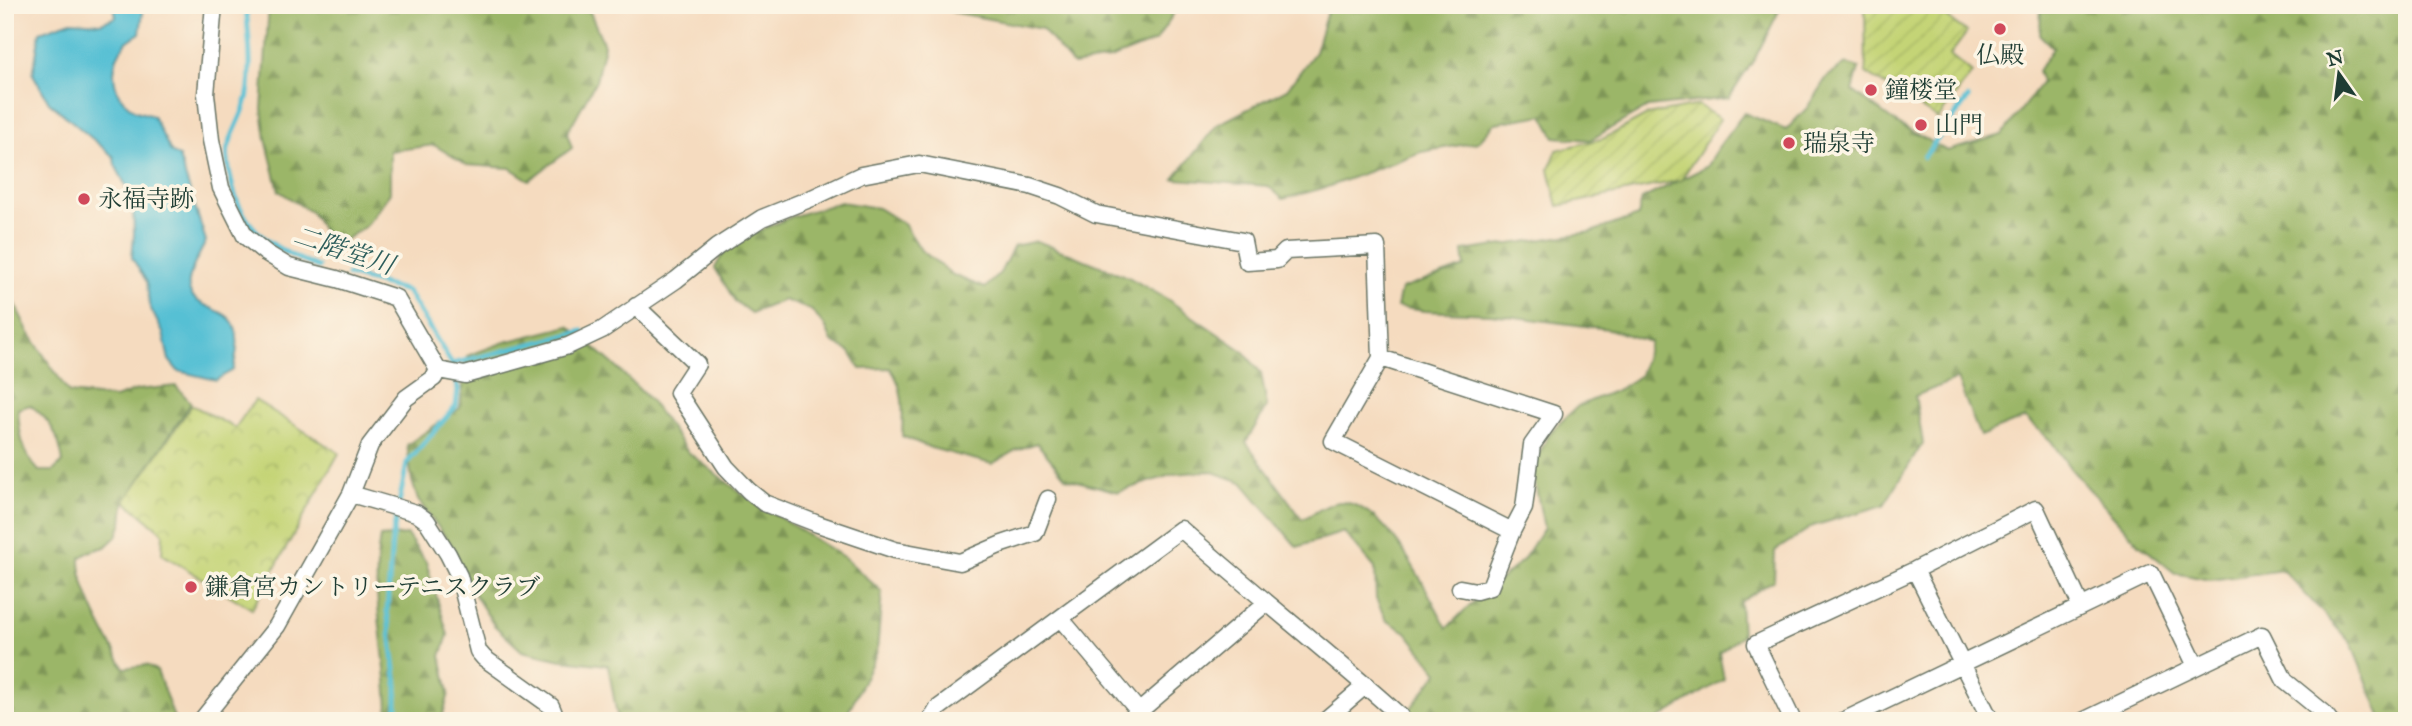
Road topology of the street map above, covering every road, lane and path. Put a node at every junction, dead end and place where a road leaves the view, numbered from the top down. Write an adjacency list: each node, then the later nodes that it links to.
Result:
1 (214, 5): 4 (street)
2 (636, 306): 3 (street); 4 (street); 6 (street)
3 (1381, 358): 7 (street); 7 (street)
4 (438, 370): 5 (street)
5 (351, 494): 18 (street); 19 (street)
6 (1048, 499)
7 (1512, 531): 9 (street)
8 (1915, 570): 11 (street); 13 (street); 23 (street)
9 (1460, 588)
10 (1266, 603): 12 (street); 15 (street); 16 (street)
11 (2081, 606): 13 (street); 14 (street)
12 (1061, 619): 16 (street); 20 (street)
13 (1963, 664): 24 (street); 25 (street)
14 (2196, 666): 17 (street); 26 (street)
15 (1366, 685): 21 (street); 22 (street)
16 (1138, 718)
17 (2328, 720)
18 (201, 721)
19 (557, 721)
20 (930, 721)
21 (1324, 721)
22 (1400, 721)
23 (1793, 721)
24 (1843, 721)
25 (1991, 721)
26 (2083, 721)

